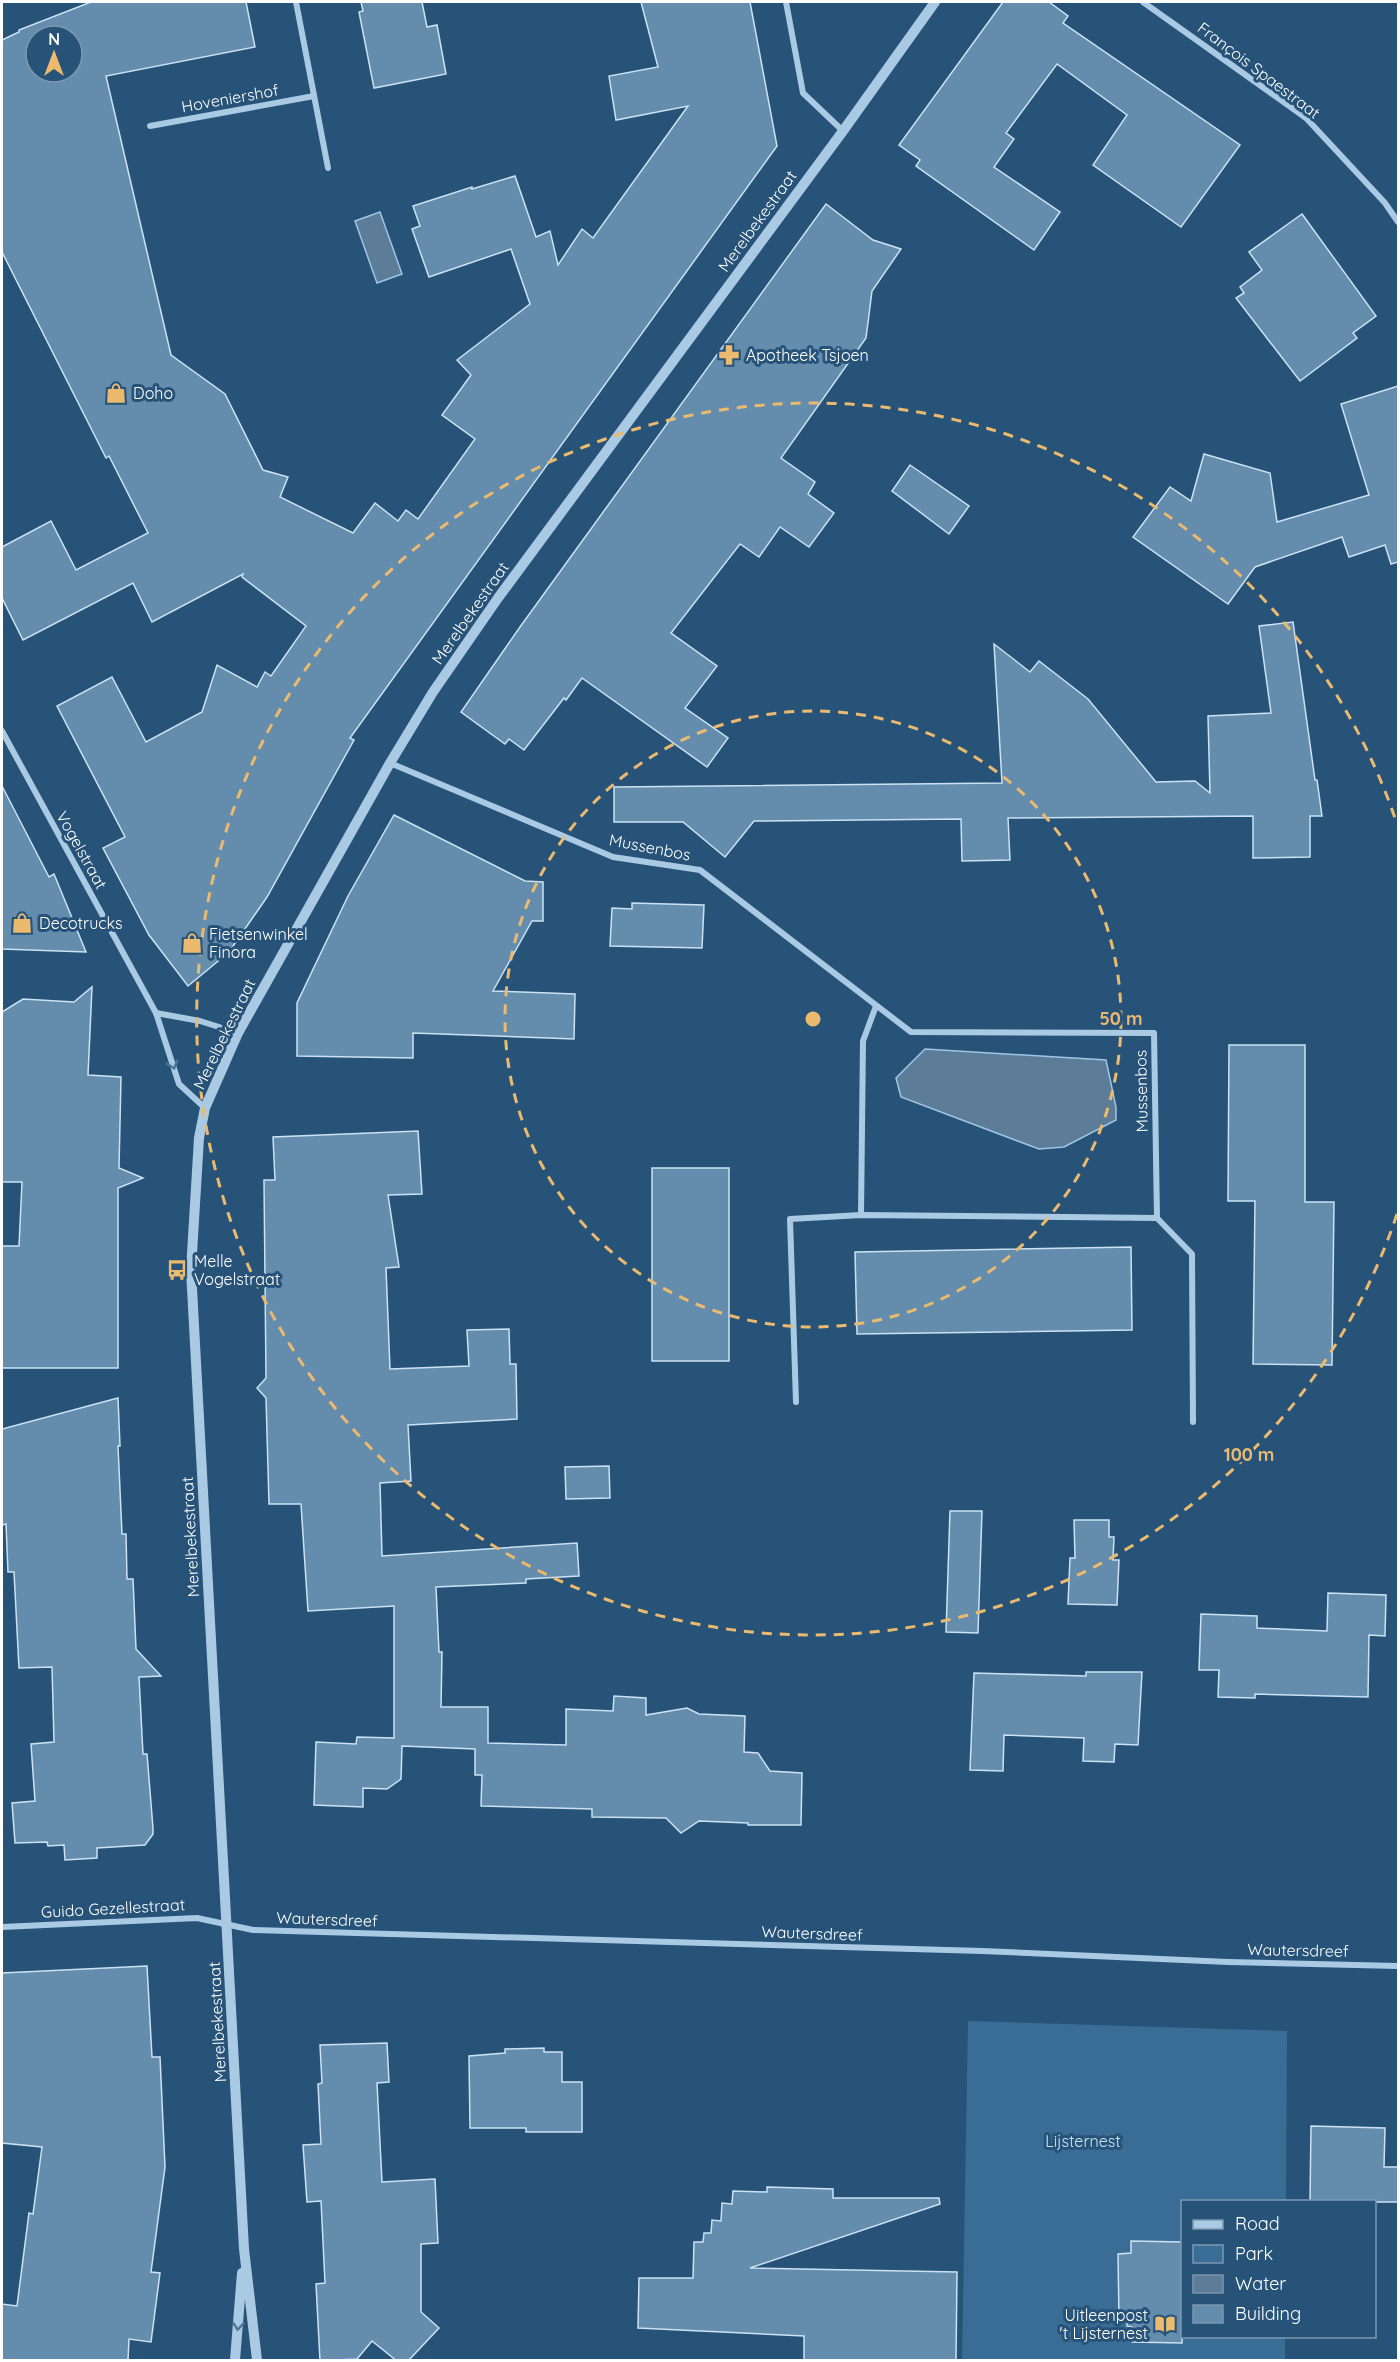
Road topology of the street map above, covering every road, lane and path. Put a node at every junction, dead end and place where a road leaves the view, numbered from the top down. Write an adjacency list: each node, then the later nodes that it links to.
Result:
1 (296, 2): 5 (street)
2 (786, 2): 7 (street)
3 (935, 2): 7 (street, Merelbekestraat)
4 (1143, 2): 9 (street, François Spaestraat)
5 (314, 96): 6 (street, Hoveniershof); 8 (street)
6 (150, 126)
7 (843, 131): 11 (street, Merelbekestraat)
8 (328, 168)
9 (1398, 222)
10 (2, 731): 13 (street, Vogelstraat)
11 (390, 764): 12 (street, Mussenbos); 14 (street, Merelbekestraat)
12 (876, 1006): 16 (street); 17 (street, Mussenbos)
13 (156, 1013): 14 (street); 15 (street, Vogelstraat, one-way to 15)
14 (238, 1033): 15 (street, Merelbekestraat)
15 (205, 1108): 20 (street, Merelbekestraat)
16 (861, 1215): 17 (street); 18 (street)
17 (1156, 1218): 19 (street)
18 (796, 1402)
19 (1193, 1422)
20 (226, 1924): 21 (street, Guido Gezellestraat); 22 (street, Wautersdreef); 23 (street, Merelbekestraat)
21 (2, 1927)
22 (1398, 1966)
23 (244, 2249): 24 (street, Merelbekestraat, one-way to 24); 25 (street, Merelbekestraat)
24 (236, 2361)
25 (257, 2361)

